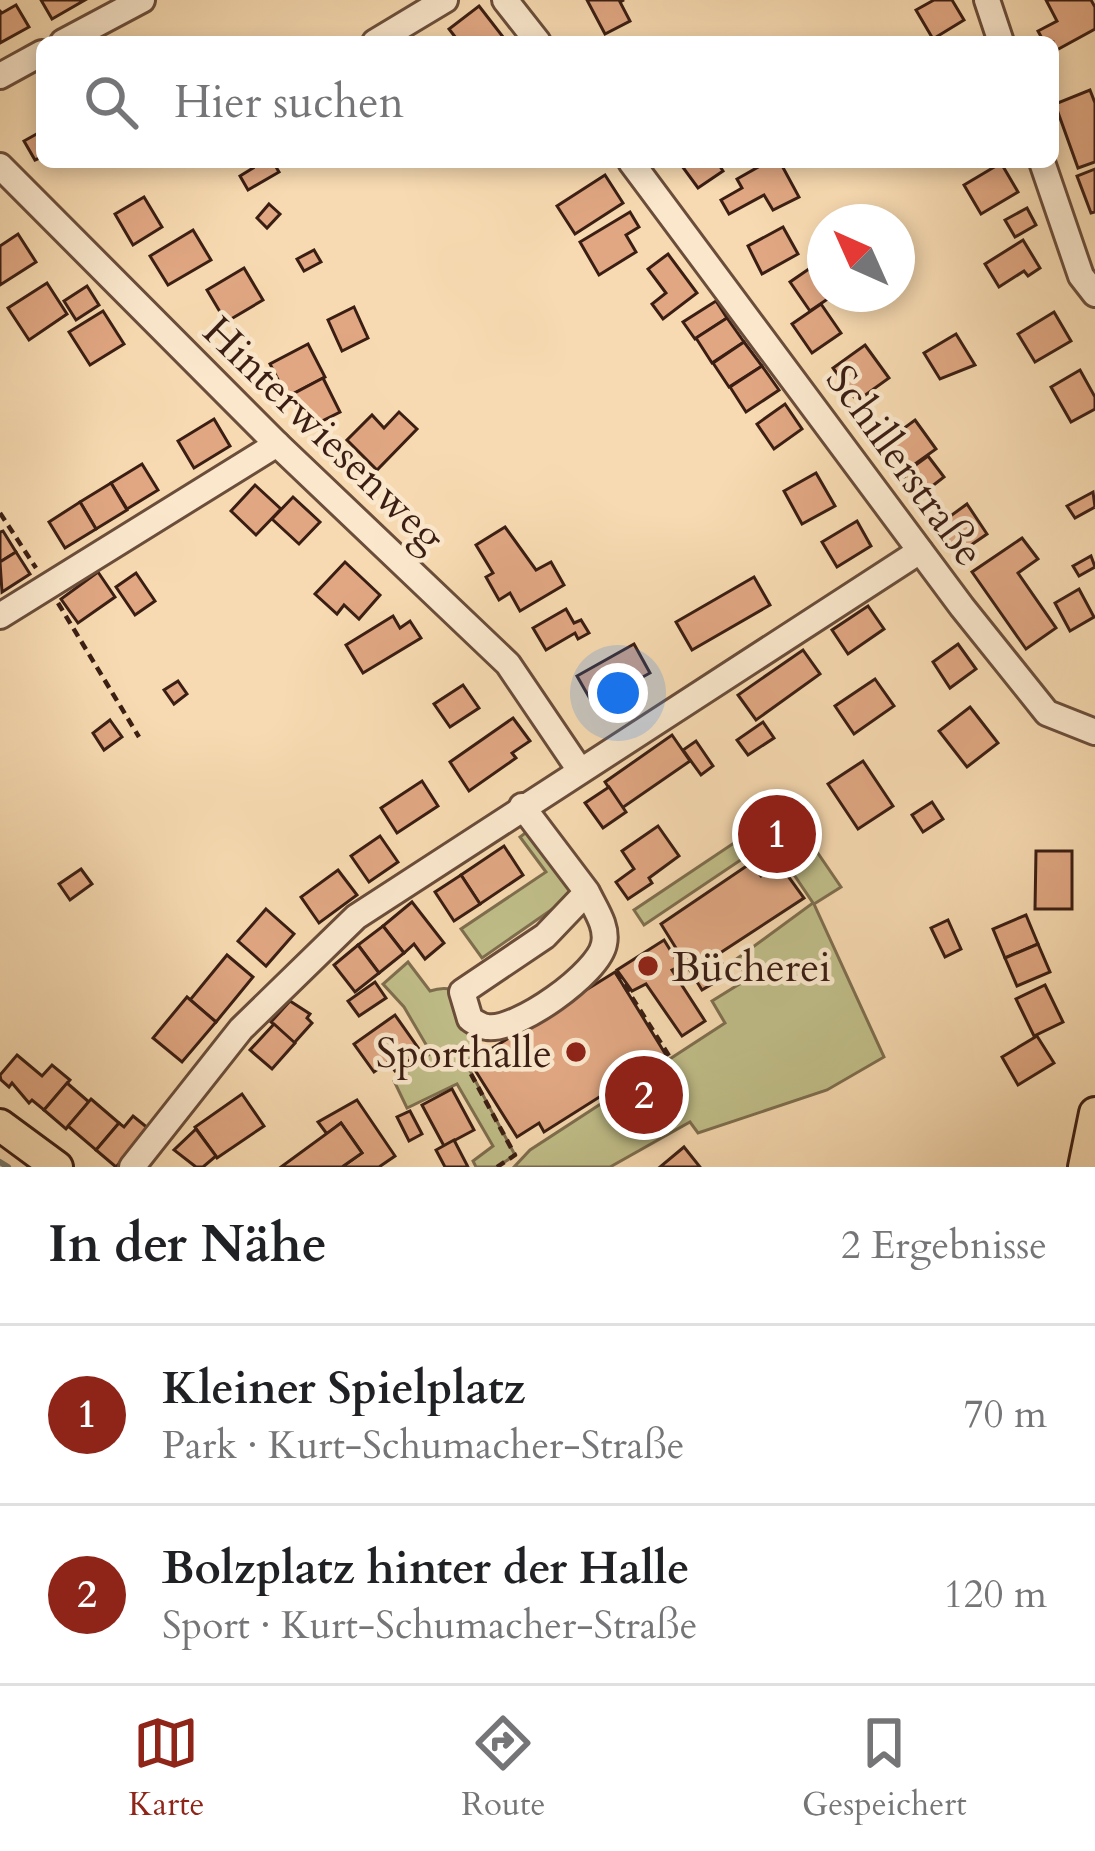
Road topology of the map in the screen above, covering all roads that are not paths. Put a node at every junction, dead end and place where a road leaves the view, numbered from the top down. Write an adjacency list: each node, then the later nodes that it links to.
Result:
1 (142, 0): 5 (street)
2 (445, 0): 6 (street)
3 (506, 0): 7 (street)
4 (987, 0): 8 (street)
5 (74, 36)
6 (384, 36)
7 (533, 36)
8 (999, 36)
9 (36, 56): 10 (street)
10 (0, 76)
11 (0, 166): 15 (street, Hinterwiesenweg)
12 (635, 168): 16 (street, Schillerstraße)
13 (1044, 168): 14 (street)
14 (1095, 294)
15 (277, 444): 17 (street); 19 (street, Hinterwiesenweg)
16 (920, 551): 18 (street, Schillerstraße); 19 (street)
17 (0, 616)
18 (1095, 732)
19 (580, 770): 20 (street)
20 (522, 806): 21 (street); 25 (street)
21 (587, 892): 21 (street)
22 (1095, 1113): 26 (main road)
23 (0, 1125): 24 (main road)
24 (57, 1167)
25 (132, 1167)
26 (1084, 1167)

